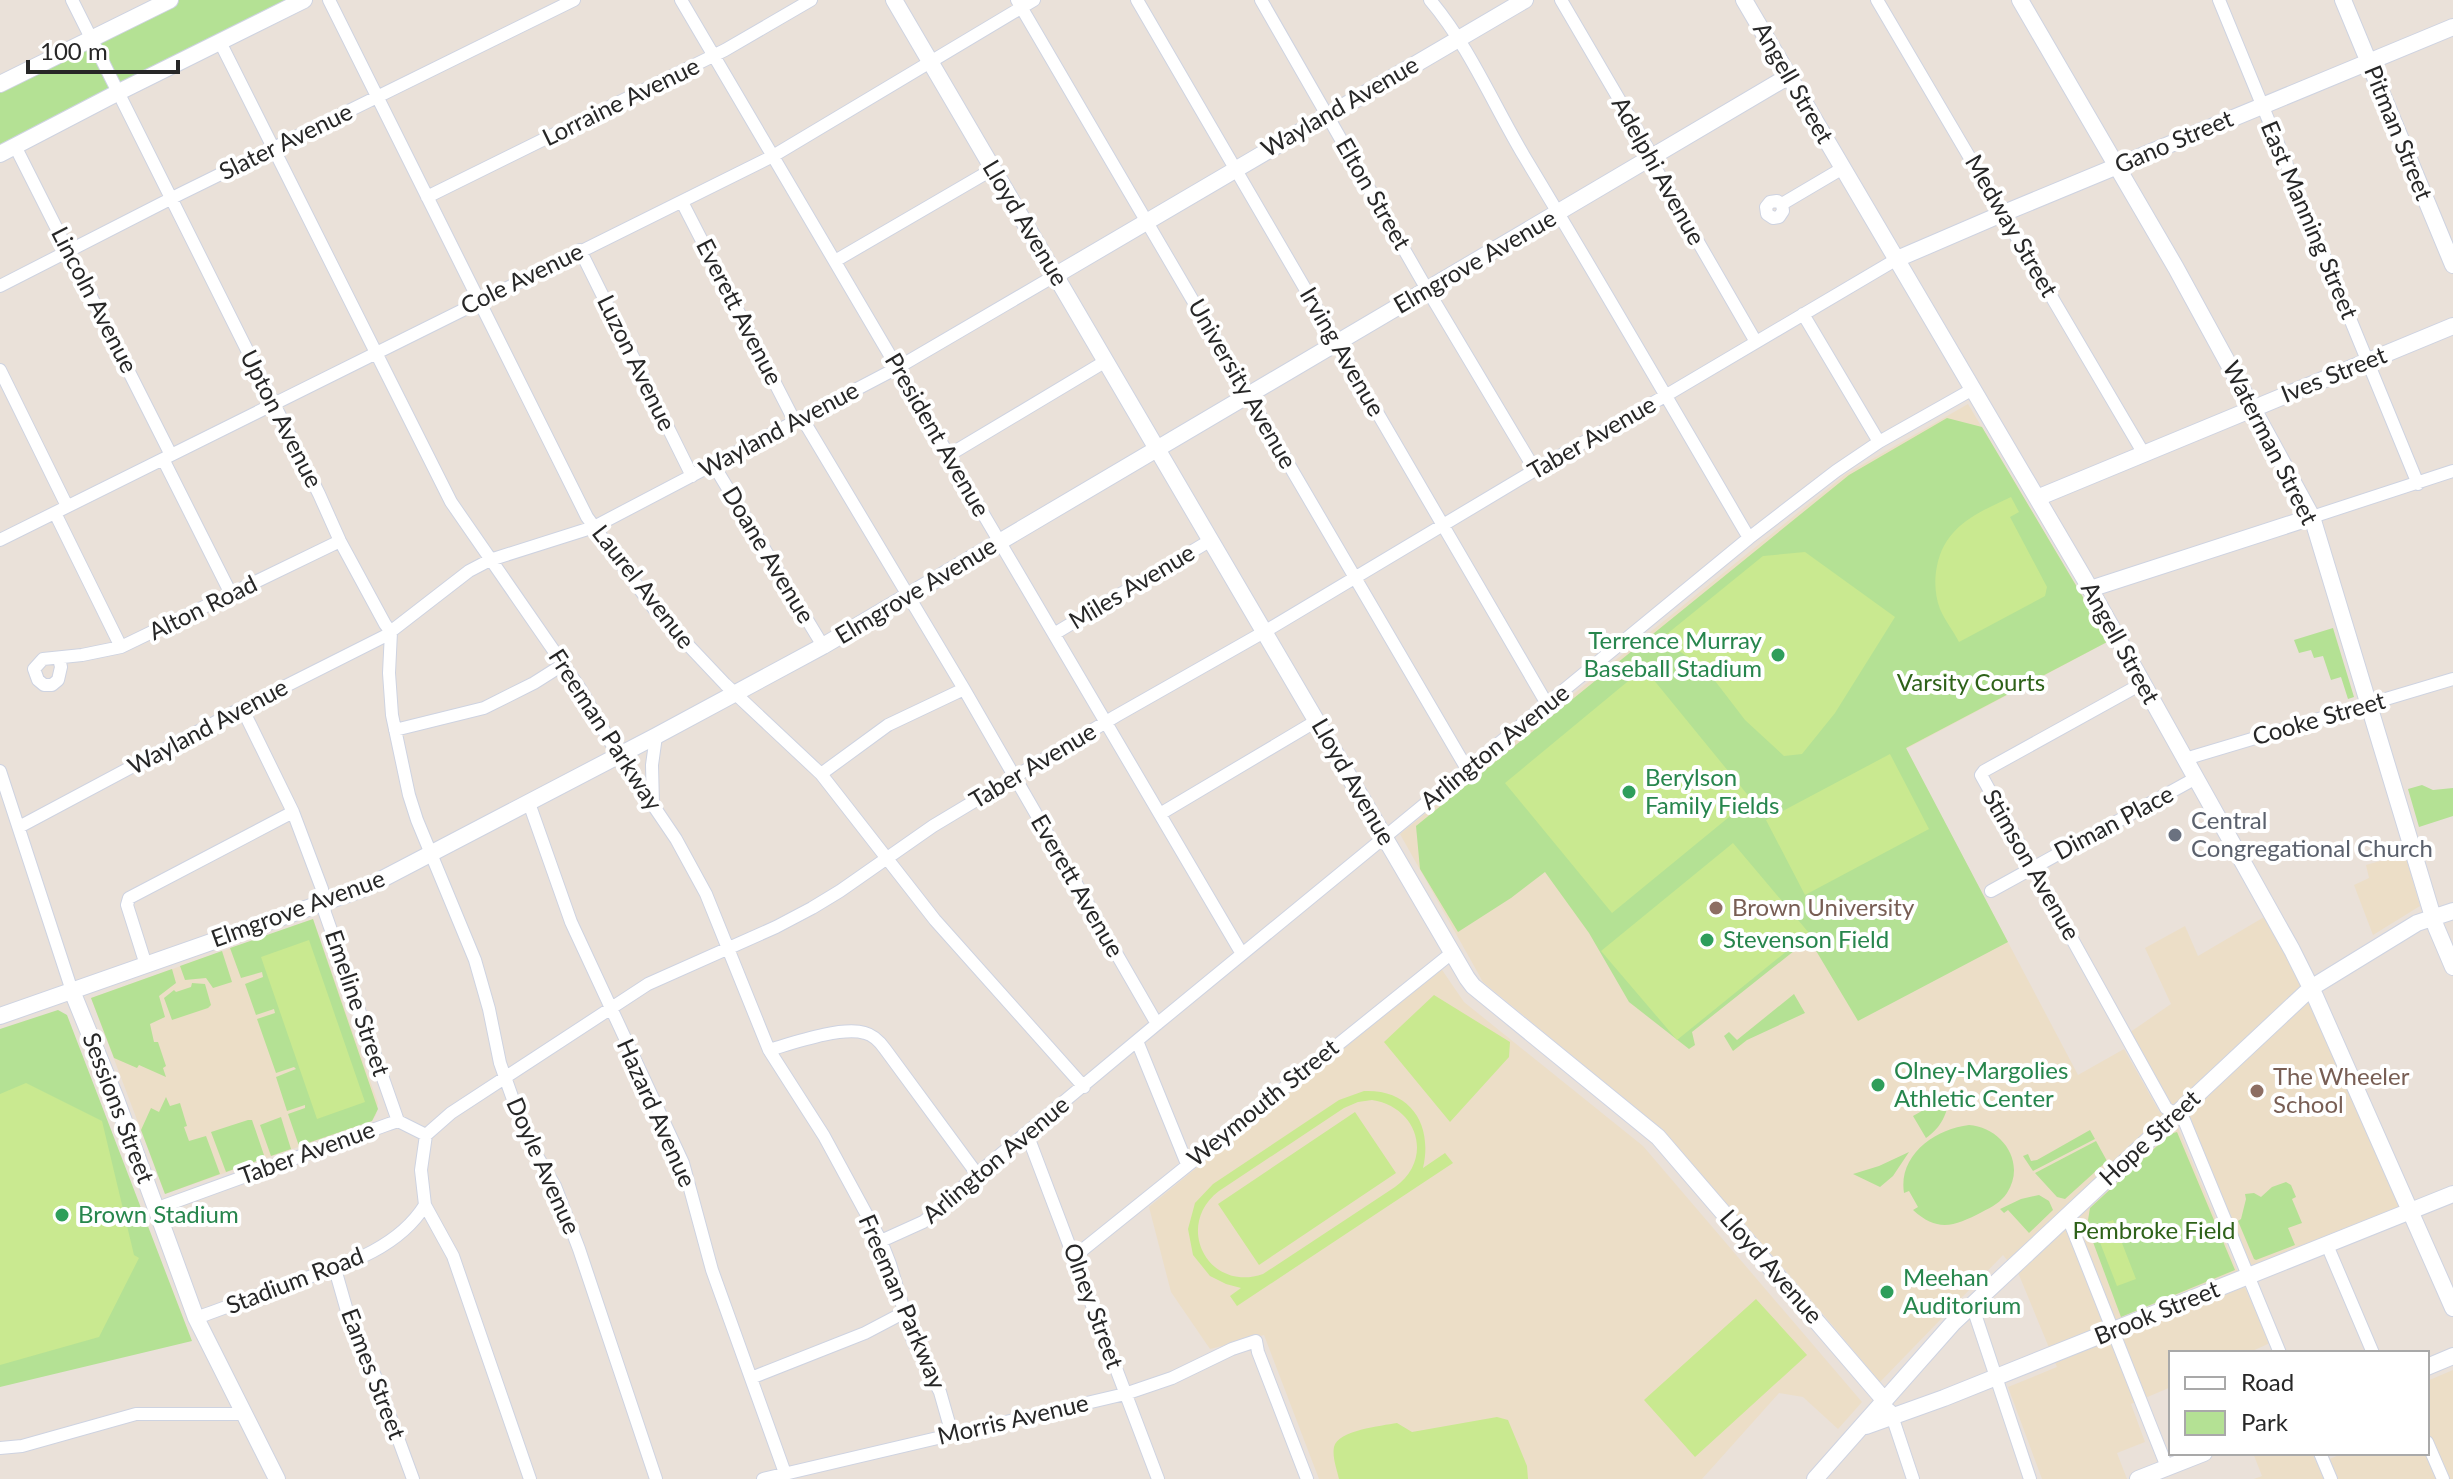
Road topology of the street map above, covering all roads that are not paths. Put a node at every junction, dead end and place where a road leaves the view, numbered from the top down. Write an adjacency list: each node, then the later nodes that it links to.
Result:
1 (72, 0): 22 (street, Upton Avenue)
2 (170, 0): 22 (street)
3 (304, 0): 24 (street)
4 (329, 0): 31 (street, Laurel Avenue)
5 (574, 0): 31 (street, Slater Avenue)
6 (681, 0): 25 (street, President Avenue)
7 (811, 0): 25 (street, Lorraine Avenue)
8 (894, 0): 26 (street, Lloyd Avenue)
9 (1034, 0): 20 (street, Cole Avenue)
10 (1137, 0): 41 (street, Irving Avenue)
11 (1261, 0): 33 (street, Elton Street)
12 (1430, 0): 23 (street)
13 (1525, 0): 23 (street, Wayland Avenue)
14 (1561, 0): 37 (street, Adelphi Avenue)
15 (1744, 0): 28 (street, Angell Street)
16 (1877, 0): 47 (street, Medway Street)
17 (2020, 0): 38 (street, Waterman Street)
18 (2219, 0): 32 (street, East Manning Street)
19 (2343, 0): 27 (street, Pitman Street)
20 (1019, 4): 26 (street, Cole Avenue); 48 (street, University Avenue)
21 (2453, 27): 27 (street, Gano Street)
22 (91, 38): 29 (street); 30 (street, Upton Avenue)
23 (1457, 39): 33 (street, Wayland Avenue); 46 (street)
24 (220, 42): 30 (street); 34 (street, Freeman Parkway)
25 (714, 56): 36 (street, President Avenue); 42 (street, Lorraine Avenue)
26 (931, 62): 36 (street, Cole Avenue); 40 (street, Lloyd Avenue)
27 (2369, 63): 32 (street, Gano Street); 53 (street, Pitman Street)
28 (1789, 76): 37 (street, Elmgrove Avenue); 39 (street, Angell Street)
29 (0, 84)
30 (119, 92): 35 (street); 43 (street, Upton Avenue)
31 (377, 98): 34 (street, Slater Avenue); 42 (street, Laurel Avenue)
32 (2262, 106): 38 (street, Gano Street); 64 (street, East Manning Street)
33 (1327, 115): 41 (street, Wayland Avenue); 56 (street, Elton Street)
34 (274, 149): 43 (street, Slater Avenue); 62 (street, Freeman Parkway)
35 (7, 150): 50 (street, Lincoln Avenue)
36 (773, 156): 44 (street, Cole Avenue); 52 (street, President Avenue)
37 (1652, 158): 46 (street, Elmgrove Avenue); 60 (street, Adelphi Avenue)
38 (2118, 166): 47 (street, Gano Street); 71 (street, Waterman Street)
39 (1843, 168): 45 (street); 51 (street, Angell Street)
40 (993, 169): 52 (street); 54 (street, Lloyd Avenue)
41 (1236, 169): 48 (street, Wayland Avenue); 61 (street, Irving Avenue)
42 (427, 197): 57 (street, Laurel Avenue)
43 (171, 198): 50 (street, Slater Avenue); 70 (street, Upton Avenue)
44 (682, 202): 49 (street, Cole Avenue); 72 (street, Everett Avenue)
45 (1782, 204)
46 (1558, 213): 56 (street, Elmgrove Avenue); 69 (street)
47 (2004, 213): 51 (street, Gano Street); 75 (street, Medway Street)
48 (1146, 222): 54 (street, Wayland Avenue); 68 (street, University Avenue)
49 (580, 250): 57 (street, Cole Avenue); 81 (street, Luzon Avenue)
50 (70, 251): 55 (street, Slater Avenue); 77 (street, Lincoln Avenue)
51 (1897, 259): 58 (street, Taber Avenue); 67 (street, Angell Street)
52 (835, 261): 65 (street, President Avenue)
53 (2453, 265)
54 (1056, 275): 63 (street, Lloyd Avenue); 65 (street, Wayland Avenue)
55 (0, 286)
56 (1428, 289): 61 (street, Elmgrove Avenue); 79 (street, Elton Street)
57 (478, 301): 62 (street, Cole Avenue); 87 (street, Laurel Avenue)
58 (1803, 314): 60 (street, Taber Avenue); 73 (street)
59 (2453, 326): 64 (street, Ives Street)
60 (1756, 342): 69 (street, Taber Avenue)
61 (1337, 343): 68 (street, Elmgrove Avenue); 86 (street, Irving Avenue)
62 (375, 352): 70 (street, Cole Avenue); 93 (street, Freeman Parkway)
63 (1106, 361): 74 (street, Lloyd Avenue); 76 (street)
64 (2369, 362): 71 (street, Ives Street); 82 (street, East Manning Street)
65 (897, 368): 72 (street, Wayland Avenue); 76 (street, President Avenue)
66 (0, 370): 84 (street)
67 (1973, 389): 73 (street, Arlington Avenue); 83 (street, Angell Street)
68 (1248, 395): 74 (street, Elmgrove Avenue); 94 (street, University Avenue)
69 (1665, 396): 79 (street, Taber Avenue); 88 (street)
70 (273, 404): 77 (street, Cole Avenue); 91 (street, Upton Avenue)
71 (2254, 407): 75 (street, Ives Street); 85 (street, Waterman Street)
72 (798, 420): 78 (street, Wayland Avenue); 97 (street, Everett Avenue)
73 (1879, 442): 88 (street, Arlington Avenue)
74 (1157, 448): 90 (street, Lloyd Avenue); 92 (street, Elmgrove Avenue)
75 (2144, 454): 83 (street, Ives Street)
76 (949, 455): 92 (street, President Avenue)
77 (167, 457): 84 (street, Cole Avenue); 96 (street, Lincoln Avenue)
78 (713, 464): 81 (street, Wayland Avenue); 101 (street, Doane Avenue)
79 (1535, 470): 86 (street, Taber Avenue)
80 (2453, 471): 82 (street)
81 (692, 476): 87 (street, Wayland Avenue)
82 (2418, 484): 85 (street)
83 (2037, 498): 95 (street, Angell Street)
84 (61, 509): 89 (street, Cole Avenue); 102 (street)
85 (2312, 517): 95 (street); 110 (street, Waterman Street)
86 (1444, 526): 94 (street, Taber Avenue); 109 (street, Irving Avenue)
87 (594, 527): 93 (street, Wayland Avenue); 108 (street, Laurel Avenue)
88 (1749, 538): 109 (street, Arlington Avenue)
89 (0, 540)
90 (1211, 540): 99 (street, Lloyd Avenue); 100 (street, Miles Avenue)
91 (340, 541): 96 (street, Alton Road); 98 (street, Upton Avenue)
92 (999, 541): 97 (street, Elmgrove Avenue); 100 (street, President Avenue)
93 (490, 560): 98 (street, Wayland Avenue); 104 (street, Freeman Parkway)
94 (1355, 578): 99 (street, Taber Avenue); 118 (street, University Avenue)
95 (2090, 589): 106 (street, Angell Street)
96 (231, 594): 102 (street, Alton Road)
97 (907, 595): 101 (street, Elmgrove Avenue); 107 (street, Everett Avenue)
98 (391, 632): 111 (street, Wayland Avenue); 114 (street)
99 (1264, 632): 112 (street, Lloyd Avenue); 113 (street, Taber Avenue)
100 (1054, 634): 113 (street, President Avenue)
101 (823, 646): 108 (street, Elmgrove Avenue)
102 (121, 647): 103 (street, Alton Road)
103 (59, 658)
104 (564, 664): 114 (street); 116 (street, Freeman Parkway)
105 (2453, 679): 110 (street, Cooke Street)
106 (2143, 683): 117 (street, Angell Street); 131 (street, Stimson Avenue)
107 (964, 689): 120 (street); 121 (street, Everett Avenue)
108 (736, 694): 115 (street, Elmgrove Avenue); 120 (street, Laurel Avenue)
109 (1547, 704): 118 (street, Arlington Avenue)
110 (2369, 705): 117 (street, Cooke Street); 135 (street, Waterman Street)
111 (242, 708): 125 (street, Emeline Street); 127 (street, Wayland Avenue)
112 (1318, 720): 126 (street); 128 (street, Lloyd Avenue)
113 (1106, 722): 121 (street, Taber Avenue); 126 (street, President Avenue)
114 (395, 730): 129 (street)
115 (656, 736): 116 (street, Elmgrove Avenue); 124 (street)
116 (620, 755): 123 (street, Elmgrove Avenue); 124 (street, Freeman Parkway)
117 (2185, 759): 122 (street, Angell Street)
118 (1467, 769): 128 (street, Arlington Avenue)
119 (0, 771): 127 (street, Sessions Street)
120 (821, 774): 130 (street, Laurel Avenue)
121 (1014, 777): 130 (street, Taber Avenue); 145 (street, Everett Avenue)
122 (2196, 778): 131 (street, Diman Place); 141 (street, Angell Street)
123 (529, 803): 129 (street, Elmgrove Avenue); 143 (street, Hazard Avenue)
124 (653, 805): 136 (street, Freeman Parkway)
125 (293, 812): 133 (street, Emeline Street); 139 (street)
126 (1160, 814): 138 (street, President Avenue)
127 (19, 827): 142 (street, Sessions Street)
128 (1385, 837): 137 (street, Lloyd Avenue); 138 (street, Arlington Avenue)
129 (432, 854): 133 (street, Elmgrove Avenue); 148 (street, Doyle Avenue)
130 (886, 858): 136 (street, Taber Avenue); 149 (street, Laurel Avenue)
131 (2032, 867): 132 (street, Diman Place); 150 (street, Stimson Avenue)
132 (1991, 891)
133 (323, 901): 139 (street, Elmgrove Avenue); 151 (street, Emeline Street)
134 (2453, 911): 135 (street, Hope Street)
135 (2433, 917): 140 (street, Waterman Street); 141 (street, Hope Street)
136 (728, 948): 143 (street, Taber Avenue); 147 (street, Freeman Parkway)
137 (1453, 952): 154 (street, Weymouth Street); 178 (street, Lloyd Avenue)
138 (1242, 954): 145 (street, Arlington Avenue)
139 (146, 965): 142 (street, Elmgrove Avenue)
140 (2453, 967)
141 (2311, 988): 150 (street, Hope Street); 159 (street, Angell Street)
142 (72, 991): 144 (street, Elmgrove Avenue); 158 (street, Sessions Street)
143 (610, 1009): 148 (street, Taber Avenue); 175 (street, Hazard Avenue)
144 (0, 1016)
145 (1157, 1024): 146 (street, Arlington Avenue)
146 (1137, 1041): 149 (street, Arlington Avenue); 154 (street)
147 (769, 1050): 155 (street); 161 (street, Freeman Parkway)
148 (506, 1078): 153 (street, Taber Avenue); 193 (street, Doyle Avenue)
149 (1084, 1087): 152 (street, Arlington Avenue)
150 (2175, 1115): 160 (street, Hope Street); 165 (street, Stimson Avenue)
151 (398, 1121): 153 (street, Taber Avenue); 158 (street, Taber Avenue)
152 (1027, 1134): 155 (street, Arlington Avenue); 163 (street, Olney Street)
153 (426, 1135): 157 (street)
154 (1187, 1164): 163 (street, Weymouth Street)
155 (977, 1174): 161 (street, Arlington Avenue)
156 (2453, 1194): 159 (street, Brook Street)
157 (425, 1205): 164 (street, Stadium Road); 192 (street)
158 (155, 1209): 169 (street, Sessions Street)
159 (2411, 1213): 162 (street, Brook Street); 167 (street, Angell Street)
160 (2067, 1215): 166 (street, Hope Street); 170 (street)
161 (881, 1241): 168 (street, Freeman Parkway)
162 (2327, 1245): 165 (street, Brook Street); 172 (street)
163 (1075, 1256): 177 (street, Olney Street)
164 (335, 1269): 169 (street, Stadium Road); 191 (street, Eames Street)
165 (2249, 1276): 170 (street, Brook Street); 171 (street, Stimson Avenue)
166 (1972, 1305): 176 (street); 178 (street, Hope Street)
167 (2453, 1308)
168 (905, 1312): 175 (street); 182 (street, Freeman Parkway)
169 (196, 1318): 179 (street, Sessions Street)
170 (2113, 1330): 176 (street, Brook Street); 187 (street)
171 (2279, 1351)
172 (2372, 1351)
173 (2453, 1356): 174 (street)
174 (2429, 1366)
175 (751, 1378): 188 (street, Hazard Avenue)
176 (1995, 1378): 180 (street, Brook Street); 199 (street)
177 (1125, 1394): 182 (street, Morris Avenue); 195 (street, Olney Street); 196 (street, Morris Avenue)
178 (1885, 1401): 180 (street, Lloyd Avenue); 181 (street, Hope Street)
179 (244, 1414): 184 (street); 190 (street, Sessions Street)
180 (1894, 1418): 181 (street, Brook Street); 198 (street, Lloyd Avenue)
181 (1861, 1428): 197 (street, Hope Street)
182 (952, 1434): 189 (street, Morris Avenue)
183 (2429, 1447): 202 (street)
184 (0, 1448)
185 (2199, 1455): 187 (street)
186 (2321, 1455): 201 (street)
187 (2167, 1467): 200 (street)
188 (785, 1473): 189 (street, Morris Avenue); 194 (street, Morris Avenue)
189 (816, 1473)
190 (277, 1479)
191 (413, 1479)
192 (530, 1479)
193 (656, 1479)
194 (763, 1479)
195 (1158, 1479)
196 (1307, 1479)
197 (1815, 1479)
198 (1913, 1479)
199 (2030, 1479)
200 (2138, 1479)
201 (2331, 1479)
202 (2443, 1479)

